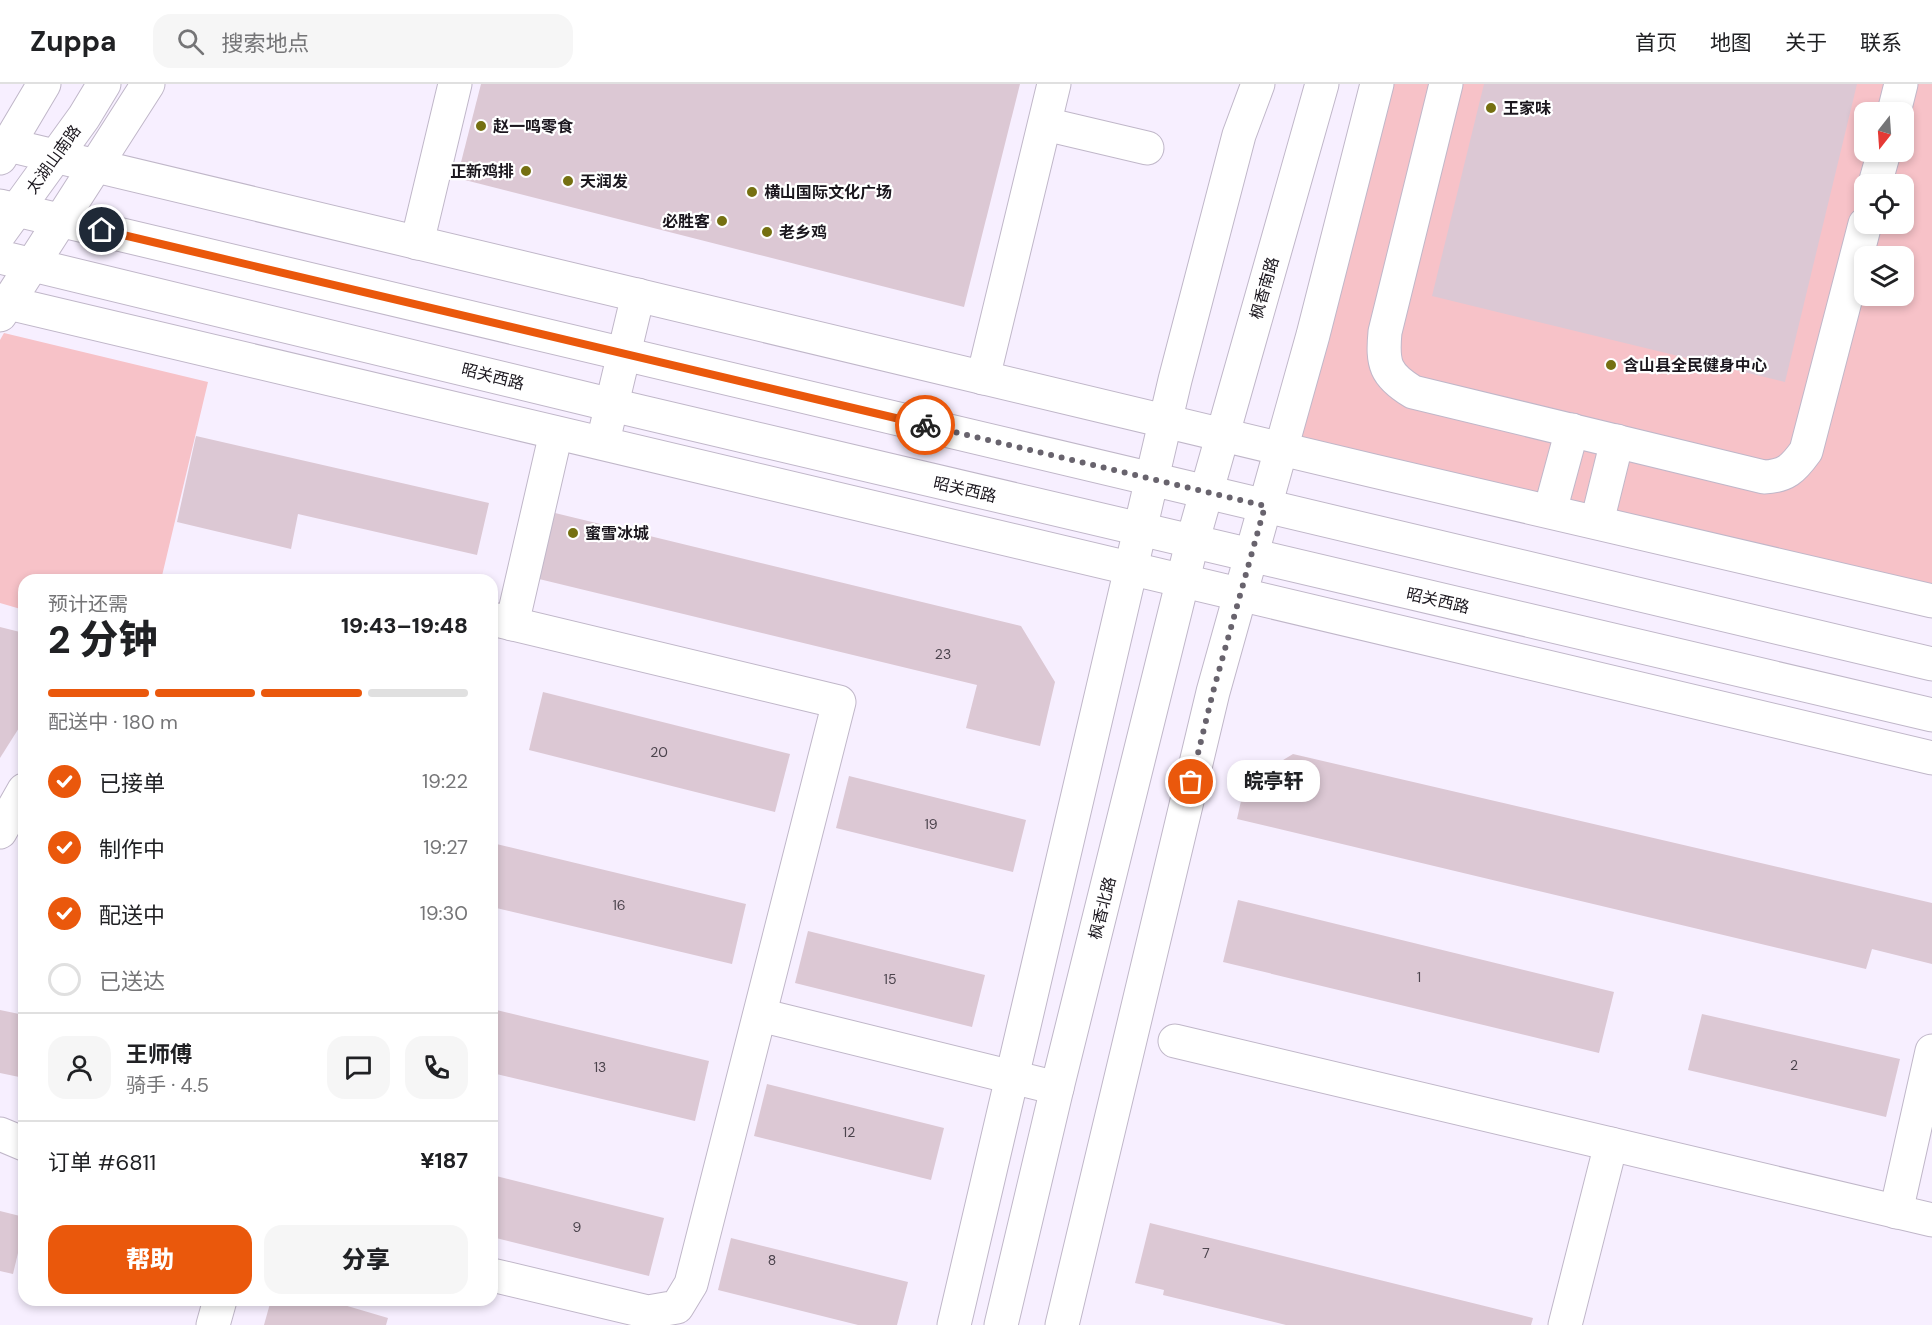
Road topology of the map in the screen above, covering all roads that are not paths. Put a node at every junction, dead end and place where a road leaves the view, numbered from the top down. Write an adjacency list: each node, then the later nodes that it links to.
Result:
1 (44, 84): 14 (street)
2 (105, 84): 15 (street, 太湖山南路)
3 (148, 84): 16 (street)
4 (455, 84): 20 (street)
5 (1054, 84): 12 (street)
6 (1258, 84): 28 (street)
7 (1322, 84): 31 (street, 枫香南路)
8 (1377, 84): 34 (street)
9 (1446, 84): 29 (street)
10 (1901, 84): 11 (street)
11 (1896, 102)
12 (1045, 124): 13 (street); 26 (street)
13 (1147, 148)
14 (3, 149): 15 (street)
15 (55, 157): 16 (street); 17 (street, 太湖山南路)
16 (96, 166): 18 (street); 20 (street)
17 (5, 216): 18 (street)
18 (61, 221): 22 (street); 25 (street)
19 (1862, 234): 32 (street)
20 (417, 243): 23 (street)
21 (0, 257): 22 (street, 昭关西路)
22 (32, 265): 24 (street); 27 (street, 昭关西路)
23 (638, 295): 25 (street); 26 (street)
24 (3, 306): 30 (street)
25 (624, 354): 27 (street); 35 (street)
26 (983, 378): 28 (street)
27 (612, 405): 33 (street); 40 (street, 昭关西路)
28 (1165, 421): 31 (street); 35 (street)
29 (1572, 430): 32 (street); 38 (street)
30 (556, 433): 33 (street); 47 (street)
31 (1223, 435): 34 (street); 36 (street, 枫香南路)
32 (1617, 441): 39 (street)
33 (603, 444): 43 (street)
34 (1281, 449): 37 (street); 38 (street)
35 (1152, 479): 36 (street); 40 (street)
36 (1206, 492): 37 (street); 41 (street, 枫香北路)
37 (1265, 506): 42 (street); 48 (street)
38 (1550, 511): 39 (street)
39 (1597, 522): 46 (street)
40 (1140, 530): 41 (street, 昭关西路); 43 (street)
41 (1192, 543): 42 (street, 昭关西路); 44 (street, 枫香北路)
42 (1251, 556): 45 (street); 49 (street, 昭关西路)
43 (1130, 569): 44 (street); 56 (street)
44 (1183, 582): 45 (street); 57 (street, 枫香北路)
45 (1240, 595): 50 (street); 68 (street)
46 (1932, 602)
47 (502, 621): 53 (street)
48 (1932, 664)
49 (1932, 715)
50 (1932, 758)
51 (18, 800): 52 (street)
52 (0, 832)
53 (760, 1015): 56 (street); 63 (street)
54 (1175, 1041): 60 (street)
55 (1932, 1051): 61 (street)
56 (1012, 1077): 57 (street); 66 (street)
57 (1057, 1088): 67 (street, 枫香北路)
58 (0, 1134): 59 (street)
59 (18, 1142)
60 (1611, 1144): 61 (street); 69 (street)
61 (1896, 1212): 62 (street)
62 (1932, 1220)
63 (498, 1276)
64 (218, 1306): 65 (street)
65 (213, 1325)
66 (954, 1325)
67 (1001, 1325)
68 (1062, 1325)
69 (1565, 1325)

